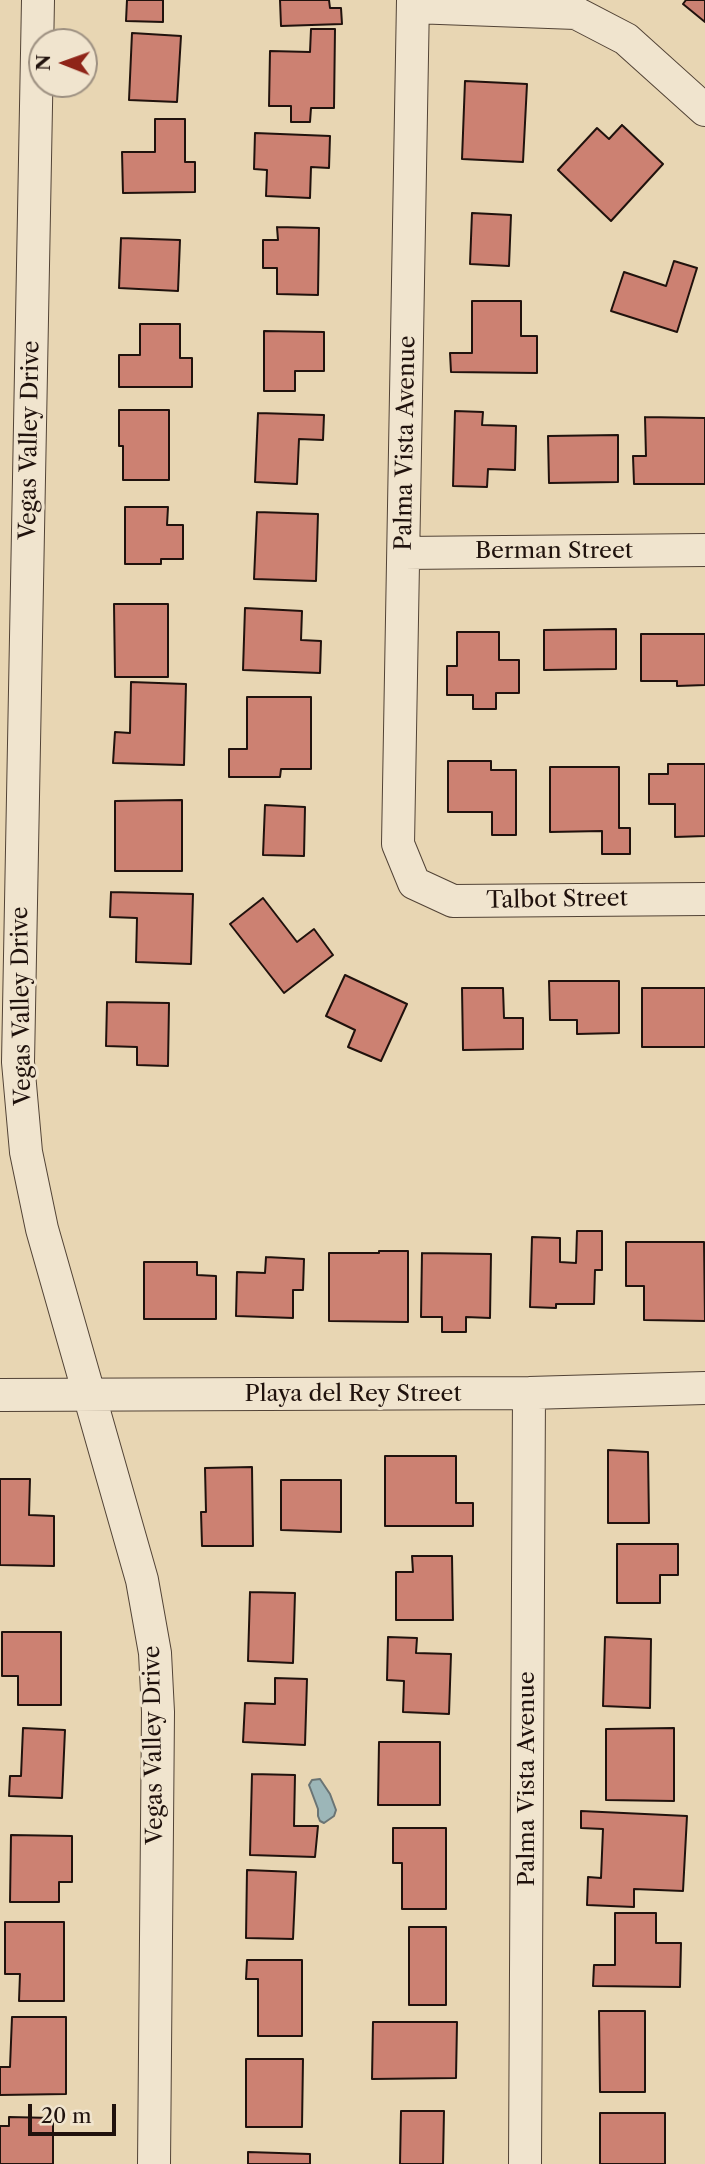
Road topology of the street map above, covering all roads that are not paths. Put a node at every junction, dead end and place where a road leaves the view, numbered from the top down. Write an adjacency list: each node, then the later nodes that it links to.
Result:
1 (38, 0): 11 (street, Vegas Valley Drive)
2 (413, 3): 3 (street); 5 (street, Palma Vista Avenue)
3 (705, 110)
4 (705, 550): 5 (street, Berman Street)
5 (404, 553): 6 (street, Palma Vista Avenue)
6 (414, 883): 7 (street, Talbot Street)
7 (705, 899)
8 (705, 1388): 9 (street, Playa del Rey Street)
9 (529, 1393): 11 (street, Playa del Rey Street); 13 (street, Palma Vista Avenue)
10 (0, 1395): 11 (street, Playa del Rey Street)
11 (90, 1396): 12 (street, Vegas Valley Drive)
12 (153, 2164)
13 (525, 2164)

